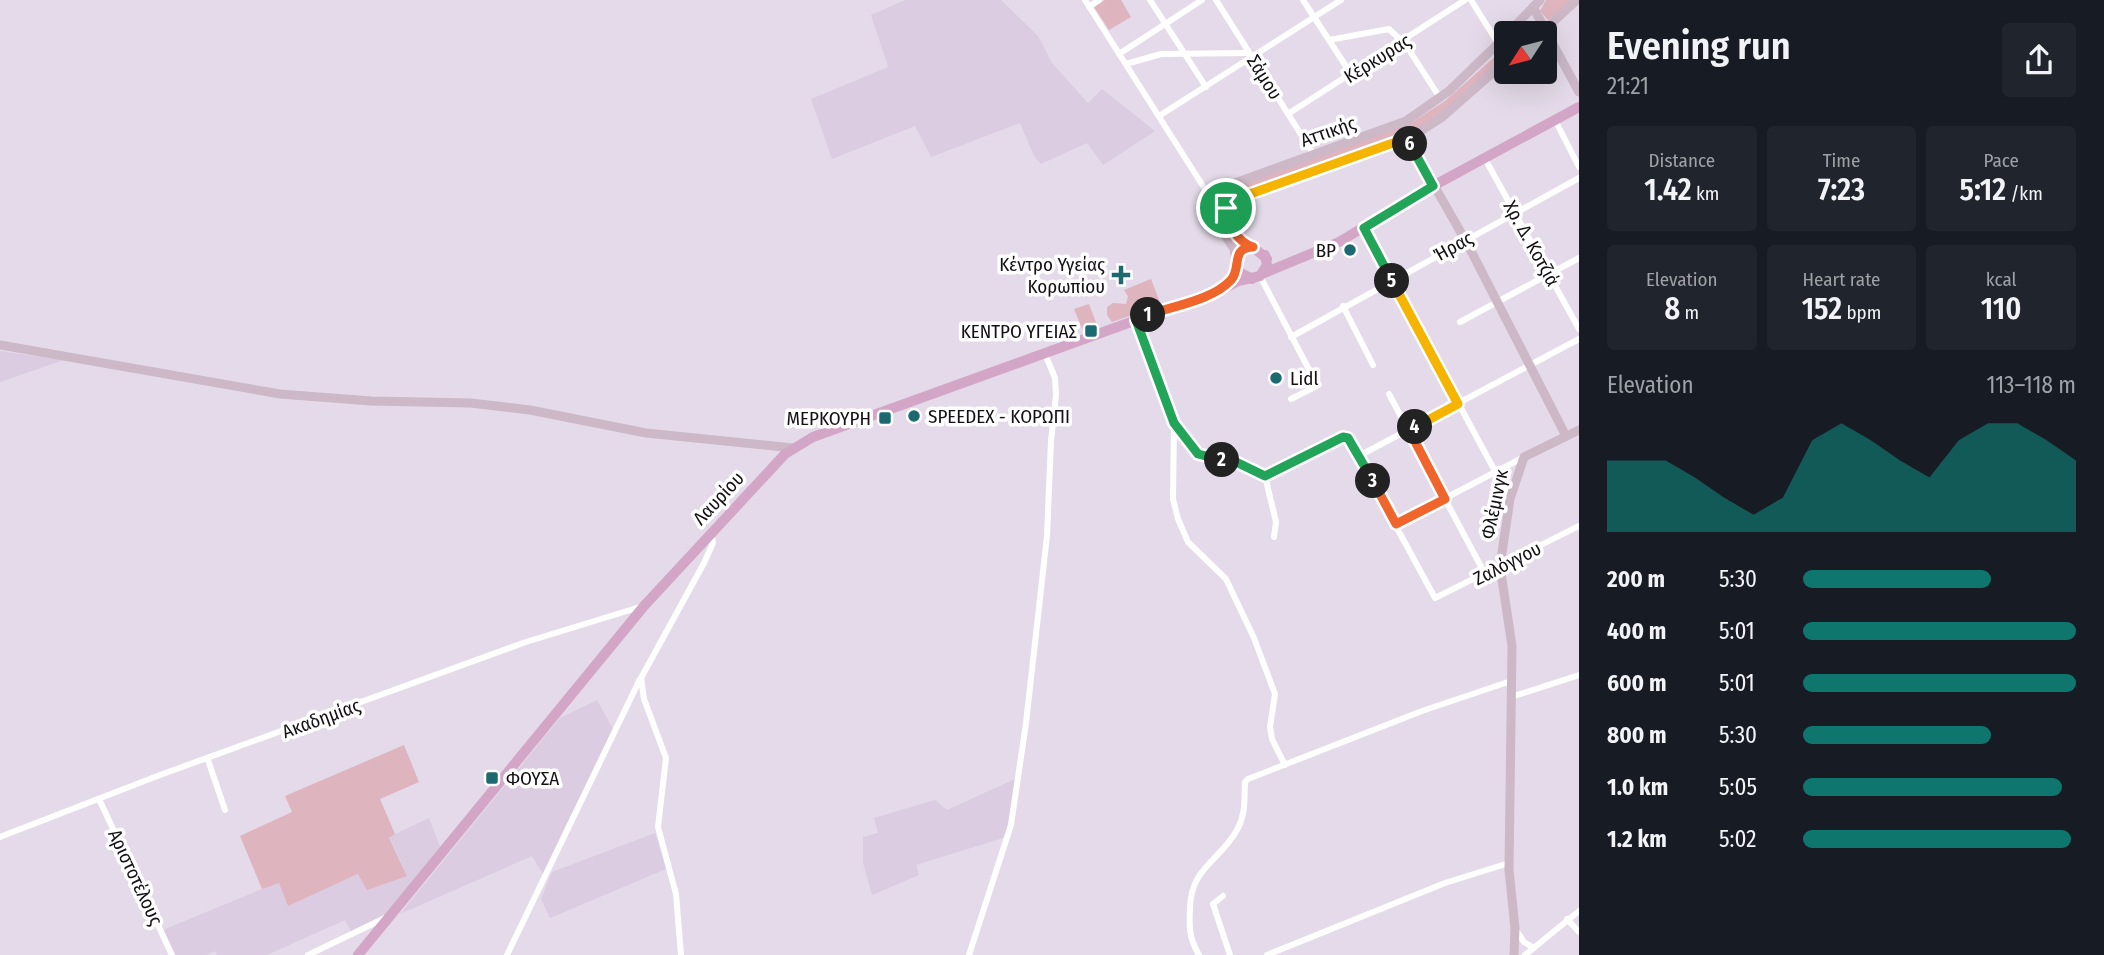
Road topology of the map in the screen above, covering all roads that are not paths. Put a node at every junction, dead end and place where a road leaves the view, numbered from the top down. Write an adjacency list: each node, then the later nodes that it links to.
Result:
1 (1099, 0): 10 (street)
2 (1150, 0): 16 (street)
3 (1202, 0): 16 (street)
4 (1216, 0): 24 (street, Σάμου)
5 (1303, 0): 12 (street)
6 (1341, 0): 12 (street)
7 (1465, 0): 19 (street, Κέρκυρας)
8 (1471, 0): 17 (street)
9 (1577, 0): 15 (street)
10 (1087, 3): 22 (street)
11 (1536, 3): 13 (street, Αττικής); 14 (street)
12 (1315, 19): 18 (street); 24 (street)
13 (1519, 21)
14 (1540, 21)
15 (1554, 21)
16 (1165, 24): 22 (street); 23 (street)
17 (1494, 37)
18 (1329, 40): 19 (street); 28 (street)
19 (1403, 41): 28 (street, Κέρκυρας); 31 (street)
20 (1494, 48): 31 (street, Αττικής)
21 (1558, 51): 27 (street)
22 (1119, 54): 25 (street)
23 (1183, 54): 24 (street); 25 (street); 29 (street)
24 (1250, 55): 29 (street); 33 (street, Σάμου)
25 (1126, 64): 34 (street)
26 (1494, 71): 36 (street, Αττικής)
27 (1574, 72): 30 (street)
28 (1351, 74): 33 (street, Κέρκυρας)
29 (1206, 87): 34 (street)
30 (1579, 92)
31 (1440, 98): 37 (street, Αττικής)
32 (1579, 107): 35 (main road, Λαυρίου)
33 (1288, 114): 37 (street, Σάμου)
34 (1159, 116): 42 (street)
35 (1555, 120): 38 (main road, Λαυρίου); 39 (street)
36 (1407, 138): 41 (street); 46 (street, Αττικής)
37 (1314, 155): 42 (street, Αττικής)
38 (1484, 158): 41 (main road, Λαυρίου); 43 (street, Χρ. Δ. Κοτζιά)
39 (1579, 167)
40 (1579, 178): 43 (street, Ήρας)
41 (1433, 186): 44 (main road, Λαυρίου); 45 (street)
42 (1208, 194): 49 (street)
43 (1516, 212): 45 (street, Ήρας); 51 (street, Χρ. Δ. Κοτζιά)
44 (1364, 228): 50 (main road, Λαυρίου); 53 (street)
45 (1465, 239): 53 (street, Ήρας); 55 (street)
46 (1253, 247): 47 (main road); 49 (main road)
47 (1265, 255): 50 (main road); 52 (main road)
48 (1579, 258): 51 (street)
49 (1236, 265): 52 (main road); 54 (main road)
50 (1284, 266): 52 (main road, Λαυρίου)
51 (1549, 274): 55 (street); 59 (street, Χρ. Δ. Κοτζιά)
52 (1259, 276): 54 (main road, Λαυρίου); 60 (street)
53 (1392, 280): 56 (street, Ήρας); 68 (street)
54 (1219, 290): 57 (main road, Λαυρίου)
55 (1497, 302): 58 (street); 65 (street)
56 (1342, 306): 60 (street, Ήρας); 64 (street)
57 (1136, 320): 63 (main road, Λαυρίου); 69 (street)
58 (1460, 322)
59 (1579, 329)
60 (1291, 337): 67 (street)
61 (1579, 340): 65 (street)
62 (0, 345): 73 (street)
63 (1045, 354): 73 (main road, Λαυρίου); 109 (street)
64 (1373, 365)
65 (1530, 366): 68 (street); 72 (street)
66 (1389, 394): 71 (street)
67 (1292, 399)
68 (1458, 404): 71 (street); 76 (street)
69 (1174, 423): 77 (street); 92 (street)
70 (1579, 429): 72 (street, Φλέμινγκ)
71 (1409, 430): 74 (street); 78 (street)
72 (1566, 436): 75 (street, Φλέμινγκ)
73 (793, 448): 82 (main road, Λαυρίου)
74 (1359, 456): 77 (street); 80 (street)
75 (1524, 457): 76 (street); 79 (street, Φλέμινγκ)
76 (1496, 473): 78 (street); 79 (street)
77 (1265, 476): 83 (street)
78 (1445, 499): 80 (street); 85 (street)
79 (1510, 499): 84 (street, Φλέμινγκ)
80 (1396, 524): 85 (street, Ζαλόγγου)
81 (1579, 526): 84 (street, Ζαλόγγου)
82 (711, 531): 86 (main road, Λαυρίου); 88 (street)
83 (1274, 537)
84 (1500, 566): 85 (street, Ζαλόγγου); 89 (street, Φλέμινγκ)
85 (1485, 574)
86 (644, 606): 91 (street, Ακαδημίας); 99 (main road, Λαυρίου)
87 (1579, 675): 90 (street)
88 (640, 678): 107 (street); 108 (street)
89 (1511, 681): 90 (street, Φλέμινγκ); 92 (street)
90 (1511, 697): 96 (street, Φλέμινγκ)
91 (208, 760): 93 (street, Ακαδημίας); 94 (street)
92 (1285, 765): 110 (street)
93 (99, 799): 95 (street, Ακαδημίας); 104 (street, Αριστοτέλους)
94 (225, 810)
95 (0, 837)
96 (1509, 863): 101 (street, Φλέμινγκ); 112 (street)
97 (1223, 896): 111 (street)
98 (1579, 911): 100 (street)
99 (389, 917): 105 (street); 106 (main road, Λαυρίου)
100 (1567, 919): 102 (street); 103 (street)
101 (1516, 928): 103 (street); 113 (street, Φλέμινγκ)
102 (1579, 932)
103 (1534, 948): 114 (street)
104 (172, 955)
105 (308, 955)
106 (358, 955)
107 (507, 955)
108 (681, 955)
109 (969, 955)
110 (1199, 955)
111 (1230, 955)
112 (1267, 955)
113 (1514, 955)
114 (1525, 955)

